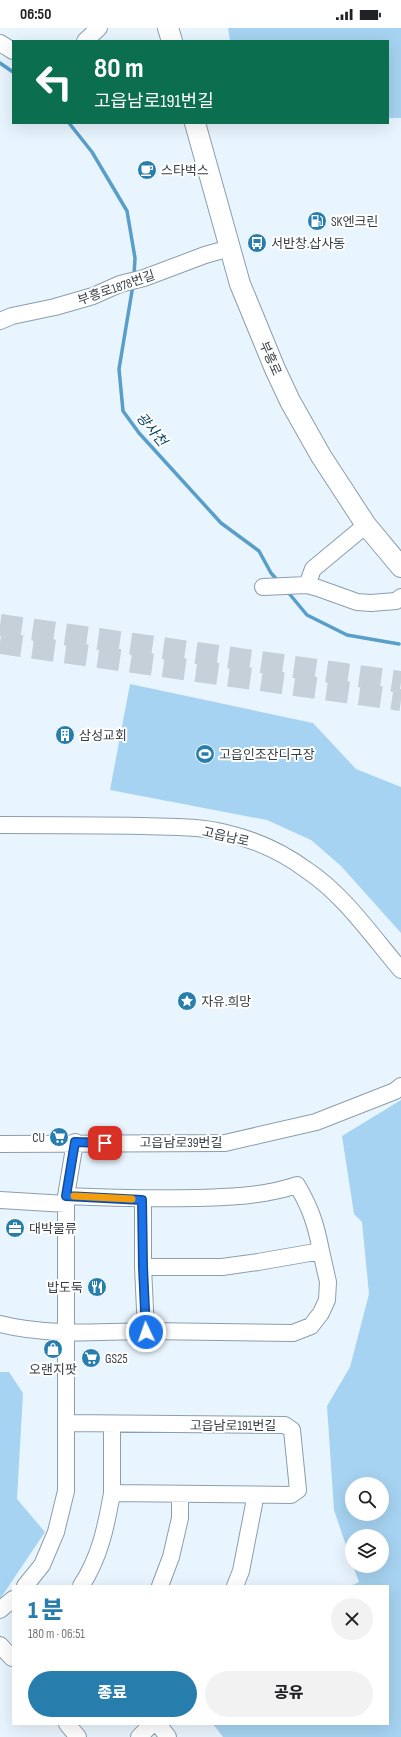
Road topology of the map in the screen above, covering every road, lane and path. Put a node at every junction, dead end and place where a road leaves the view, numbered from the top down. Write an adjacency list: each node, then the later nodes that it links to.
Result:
1 (99, 28): 3 (street)
2 (168, 28): 4 (main road)
3 (86, 40)
4 (172, 40)
5 (0, 43): 6 (street)
6 (12, 50)
7 (195, 124): 8 (main road, 부흥로)
8 (230, 248): 9 (street, 부흥로1878번길); 10 (main road, 부흥로)
9 (0, 321)
10 (366, 525): 11 (main road, 부흥로); 12 (street)
11 (401, 567)
12 (307, 585): 13 (street); 14 (street)
13 (263, 587)
14 (401, 597)
15 (0, 825): 16 (street, 고읍남로)
16 (401, 970)
17 (401, 1086): 18 (street, 고읍남로39번길)
18 (75, 1142): 19 (street, 고읍남로39번길); 21 (street)
19 (0, 1144)
20 (0, 1200): 21 (street)
21 (66, 1200): 22 (street); 27 (street)
22 (142, 1200): 23 (street); 24 (street)
23 (321, 1251): 24 (street); 26 (street)
24 (143, 1267): 26 (street)
25 (0, 1324): 27 (street)
26 (146, 1332): 27 (street)
27 (66, 1333): 28 (street)
28 (66, 1423): 29 (street, 고읍남로191번길); 33 (street)
29 (112, 1424): 30 (street); 32 (street, 고읍남로191번길)
30 (112, 1493): 31 (street, 고읍남로191번길); 34 (street)
31 (180, 1494): 32 (street, 고읍남로191번길); 35 (street)
32 (253, 1495): 36 (street)
33 (26, 1585)
34 (82, 1585)
35 (160, 1585)
36 (235, 1585)
37 (12, 1600): 38 (street)
38 (0, 1610)
39 (0, 1645): 40 (street)
40 (12, 1657)
41 (68, 1725): 44 (street)
42 (151, 1725): 45 (street)
43 (159, 1725): 46 (street)
44 (78, 1737)
45 (139, 1737)
46 (168, 1737)

